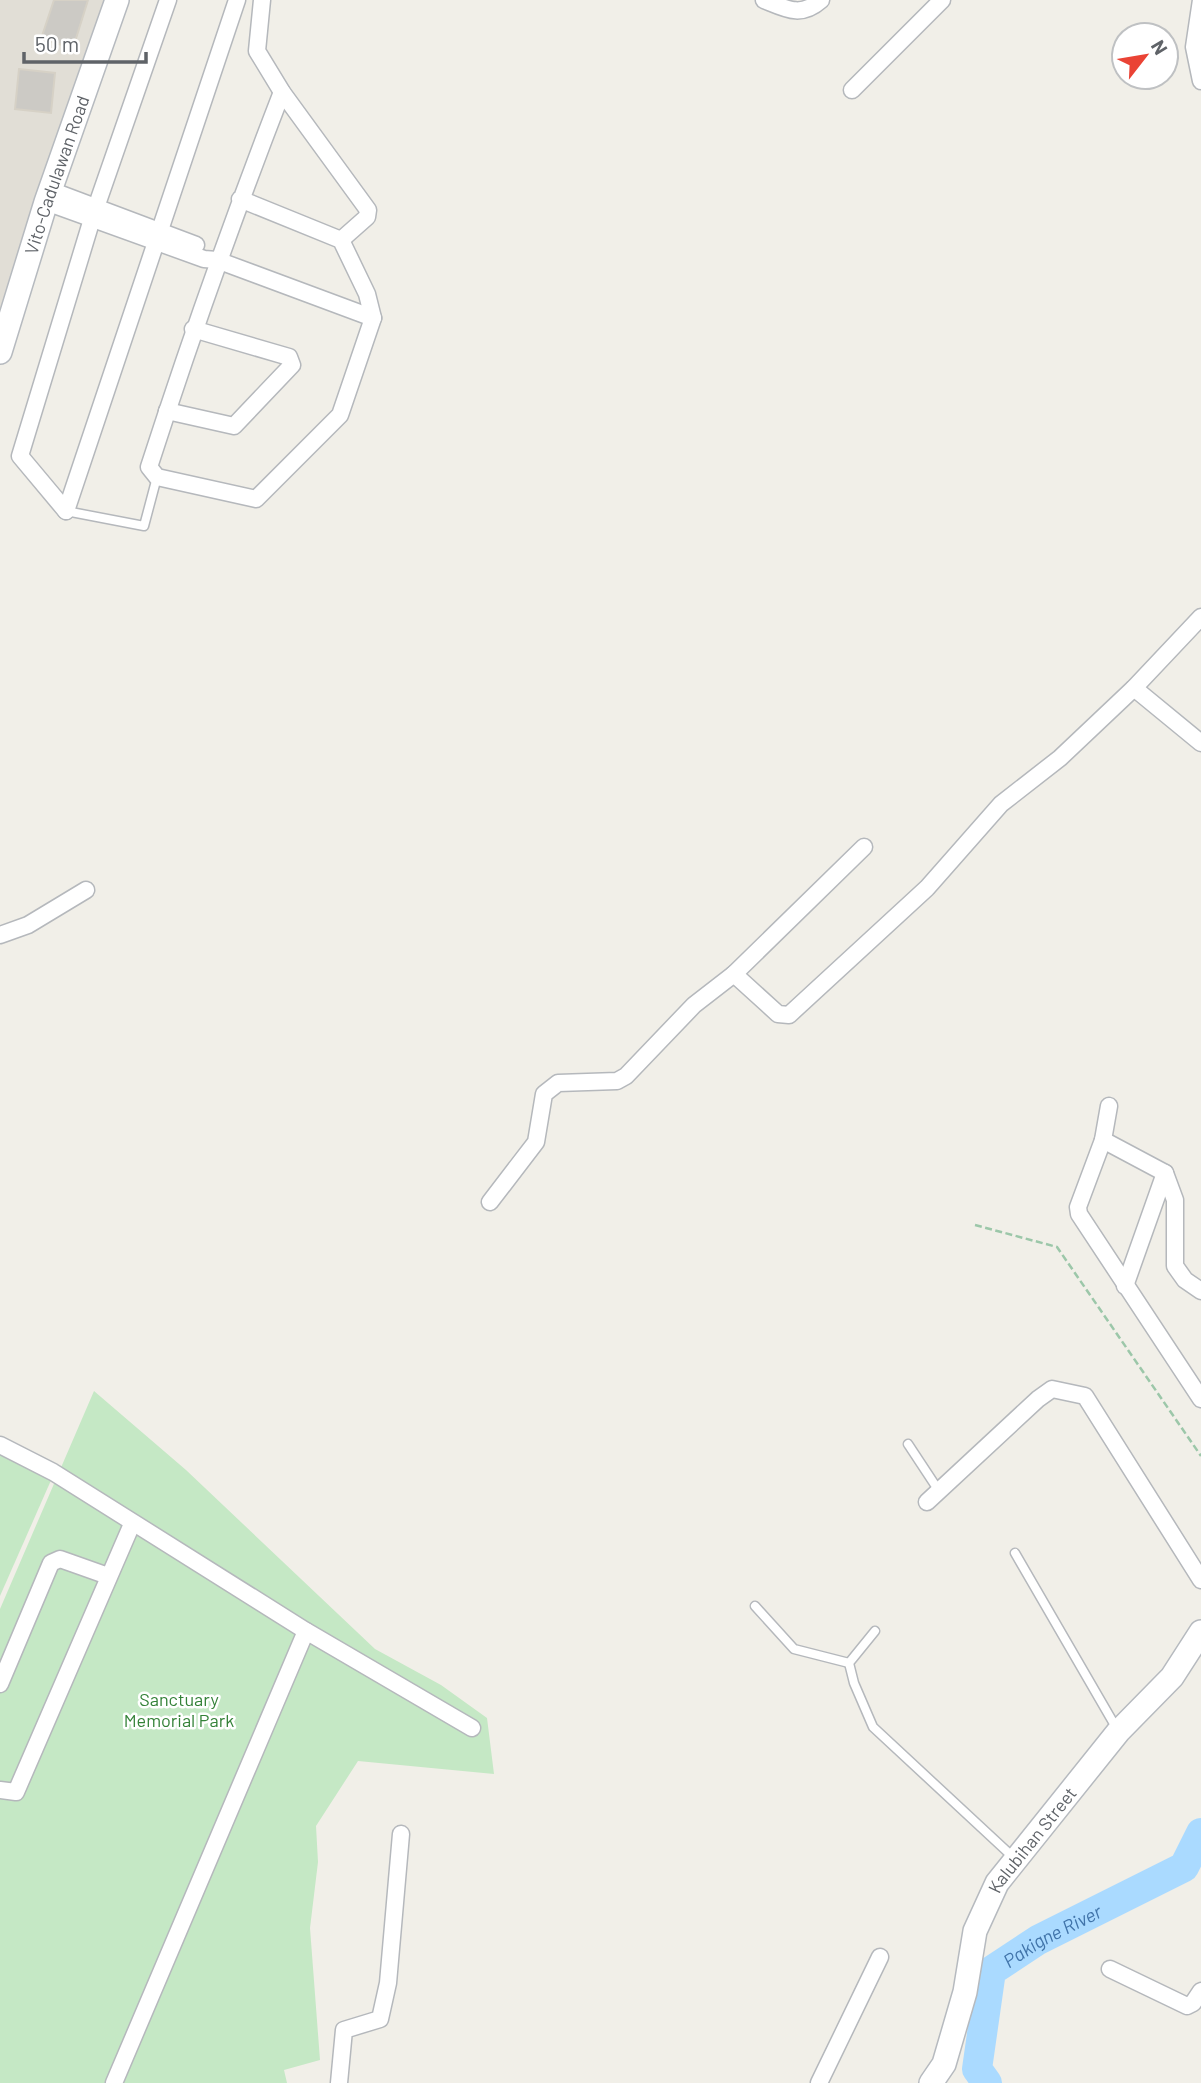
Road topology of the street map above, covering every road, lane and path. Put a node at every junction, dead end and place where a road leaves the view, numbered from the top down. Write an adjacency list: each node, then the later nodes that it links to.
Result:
1 (117, 0): 12 (street, Vito-Cadulawan Road)
2 (168, 0): 14 (street)
3 (237, 0): 15 (street)
4 (262, 0): 11 (street)
5 (764, 0): 6 (street)
6 (821, 0)
7 (943, 0): 10 (street)
8 (1201, 0): 9 (street)
9 (1201, 81)
10 (852, 90)
11 (282, 92): 13 (street); 16 (street)
12 (48, 196): 14 (street); 20 (street, Vito-Cadulawan Road)
13 (240, 200): 16 (street); 17 (street)
14 (94, 213): 15 (street); 23 (street)
15 (156, 236): 17 (street); 23 (street)
16 (341, 240): 18 (street)
17 (217, 260): 18 (street); 19 (street)
18 (373, 318): 22 (street)
19 (193, 329): 21 (street); 21 (street)
20 (0, 352)
21 (167, 411): 22 (street)
22 (157, 477): 23 (lane)
23 (66, 511)
24 (1201, 618): 25 (street)
25 (1134, 688): 26 (street); 30 (street)
26 (1201, 743)
27 (864, 847): 30 (street)
28 (86, 890): 29 (street)
29 (0, 935)
30 (734, 974): 34 (street)
31 (1109, 1106): 32 (street)
32 (1103, 1140): 33 (street); 36 (street)
33 (1165, 1173): 36 (street); 37 (street)
34 (490, 1202)
35 (975, 1225): 41 (path)
36 (1125, 1286): 38 (street)
37 (1201, 1292)
38 (1201, 1399)
39 (908, 1444): 42 (lane)
40 (0, 1445): 43 (street)
41 (1201, 1456)
42 (933, 1496): 46 (street)
43 (132, 1524): 45 (street); 48 (street)
44 (1015, 1553): 54 (lane)
45 (108, 1576): 52 (street); 55 (street)
46 (1201, 1580)
47 (755, 1606): 51 (lane)
48 (306, 1631): 53 (street); 61 (street)
49 (875, 1631): 51 (lane)
50 (1201, 1632): 54 (street, Kalubihan Street)
51 (849, 1663): 57 (lane)
52 (0, 1684)
53 (472, 1728)
54 (1118, 1731): 57 (street, Kalubihan Street)
55 (0, 1790)
56 (401, 1833): 62 (street)
57 (1014, 1858): 64 (street, Kalubihan Street)
58 (880, 1957): 63 (street)
59 (1110, 1969): 60 (street)
60 (1201, 1991)
61 (114, 2083)
62 (339, 2083)
63 (819, 2083)
64 (931, 2083)

